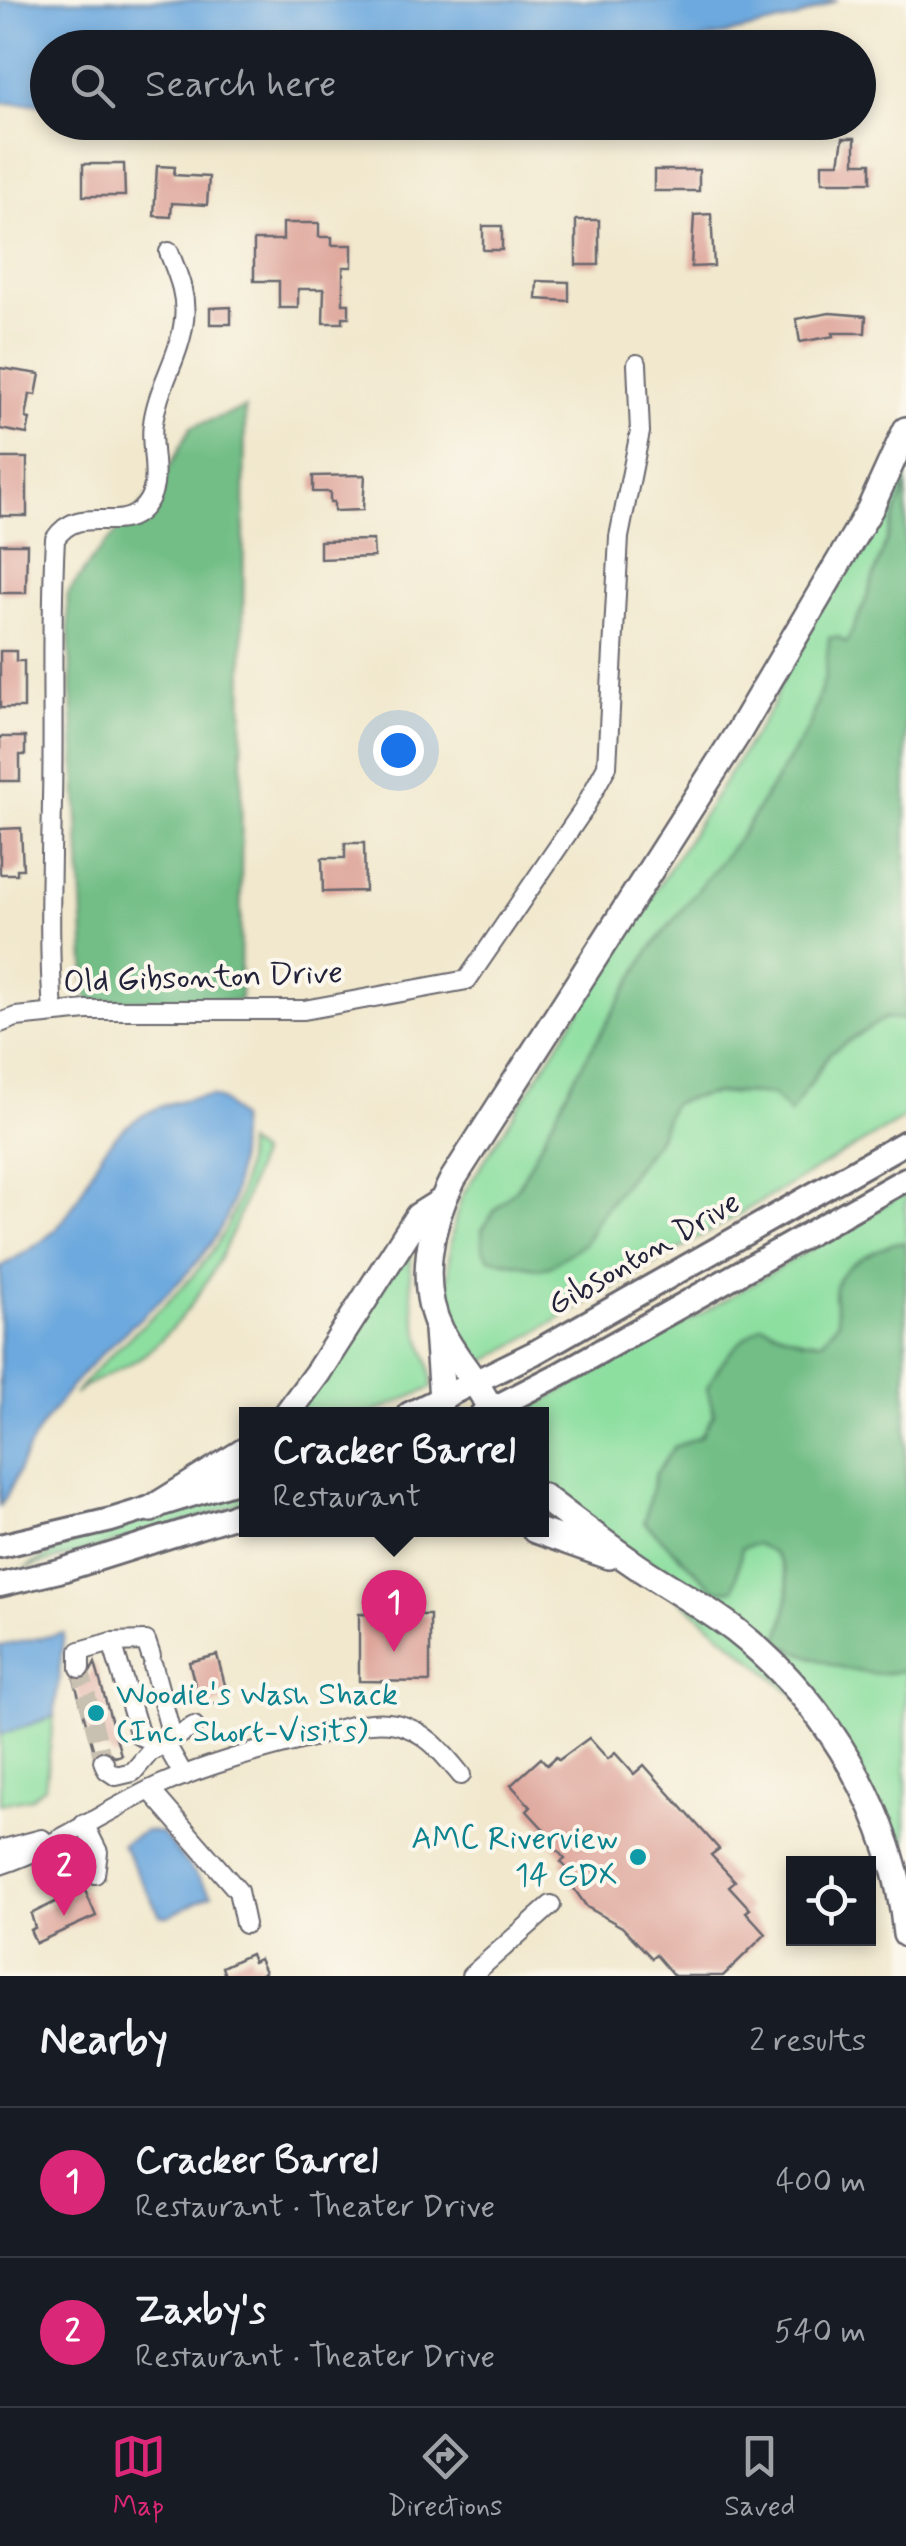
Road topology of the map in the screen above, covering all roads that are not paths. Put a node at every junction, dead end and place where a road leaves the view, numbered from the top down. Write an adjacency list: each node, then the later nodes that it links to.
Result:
1 (169, 252): 4 (street)
2 (636, 364): 4 (street, Old Gibsonton Drive)
3 (906, 430): 8 (highway)
4 (53, 1013): 5 (street, Old Gibsonton Drive)
5 (0, 1023)
6 (906, 1142): 10 (main road, Gibsonton Drive)
7 (906, 1180): 15 (main road, Gibsonton Drive)
8 (442, 1202): 9 (highway); 12 (highway)
9 (438, 1324): 10 (highway); 11 (highway)
10 (478, 1382): 11 (main road, Gibsonton Drive); 14 (highway)
11 (442, 1399): 13 (main road, Gibsonton Drive)
12 (292, 1407)
13 (424, 1407)
14 (485, 1407)
15 (498, 1407)
16 (239, 1454): 19 (highway)
17 (239, 1480): 19 (main road)
18 (549, 1501): 23 (highway)
19 (150, 1510): 22 (main road)
20 (239, 1515): 24 (main road)
21 (549, 1535): 23 (highway)
22 (0, 1546)
23 (637, 1566): 39 (highway)
24 (0, 1585)
25 (112, 1642): 26 (street); 28 (street); 28 (street)
26 (80, 1668)
27 (194, 1726): 28 (street)
28 (166, 1744): 29 (street); 31 (street)
29 (103, 1761)
30 (461, 1775): 31 (street)
31 (184, 1776): 32 (street)
32 (150, 1790): 33 (street); 38 (street)
33 (78, 1828): 34 (street); 35 (street); 36 (street)
34 (0, 1850)
35 (0, 1865)
36 (94, 1874)
37 (550, 1904): 40 (street)
38 (244, 1924)
39 (906, 1934)
40 (471, 1976)

